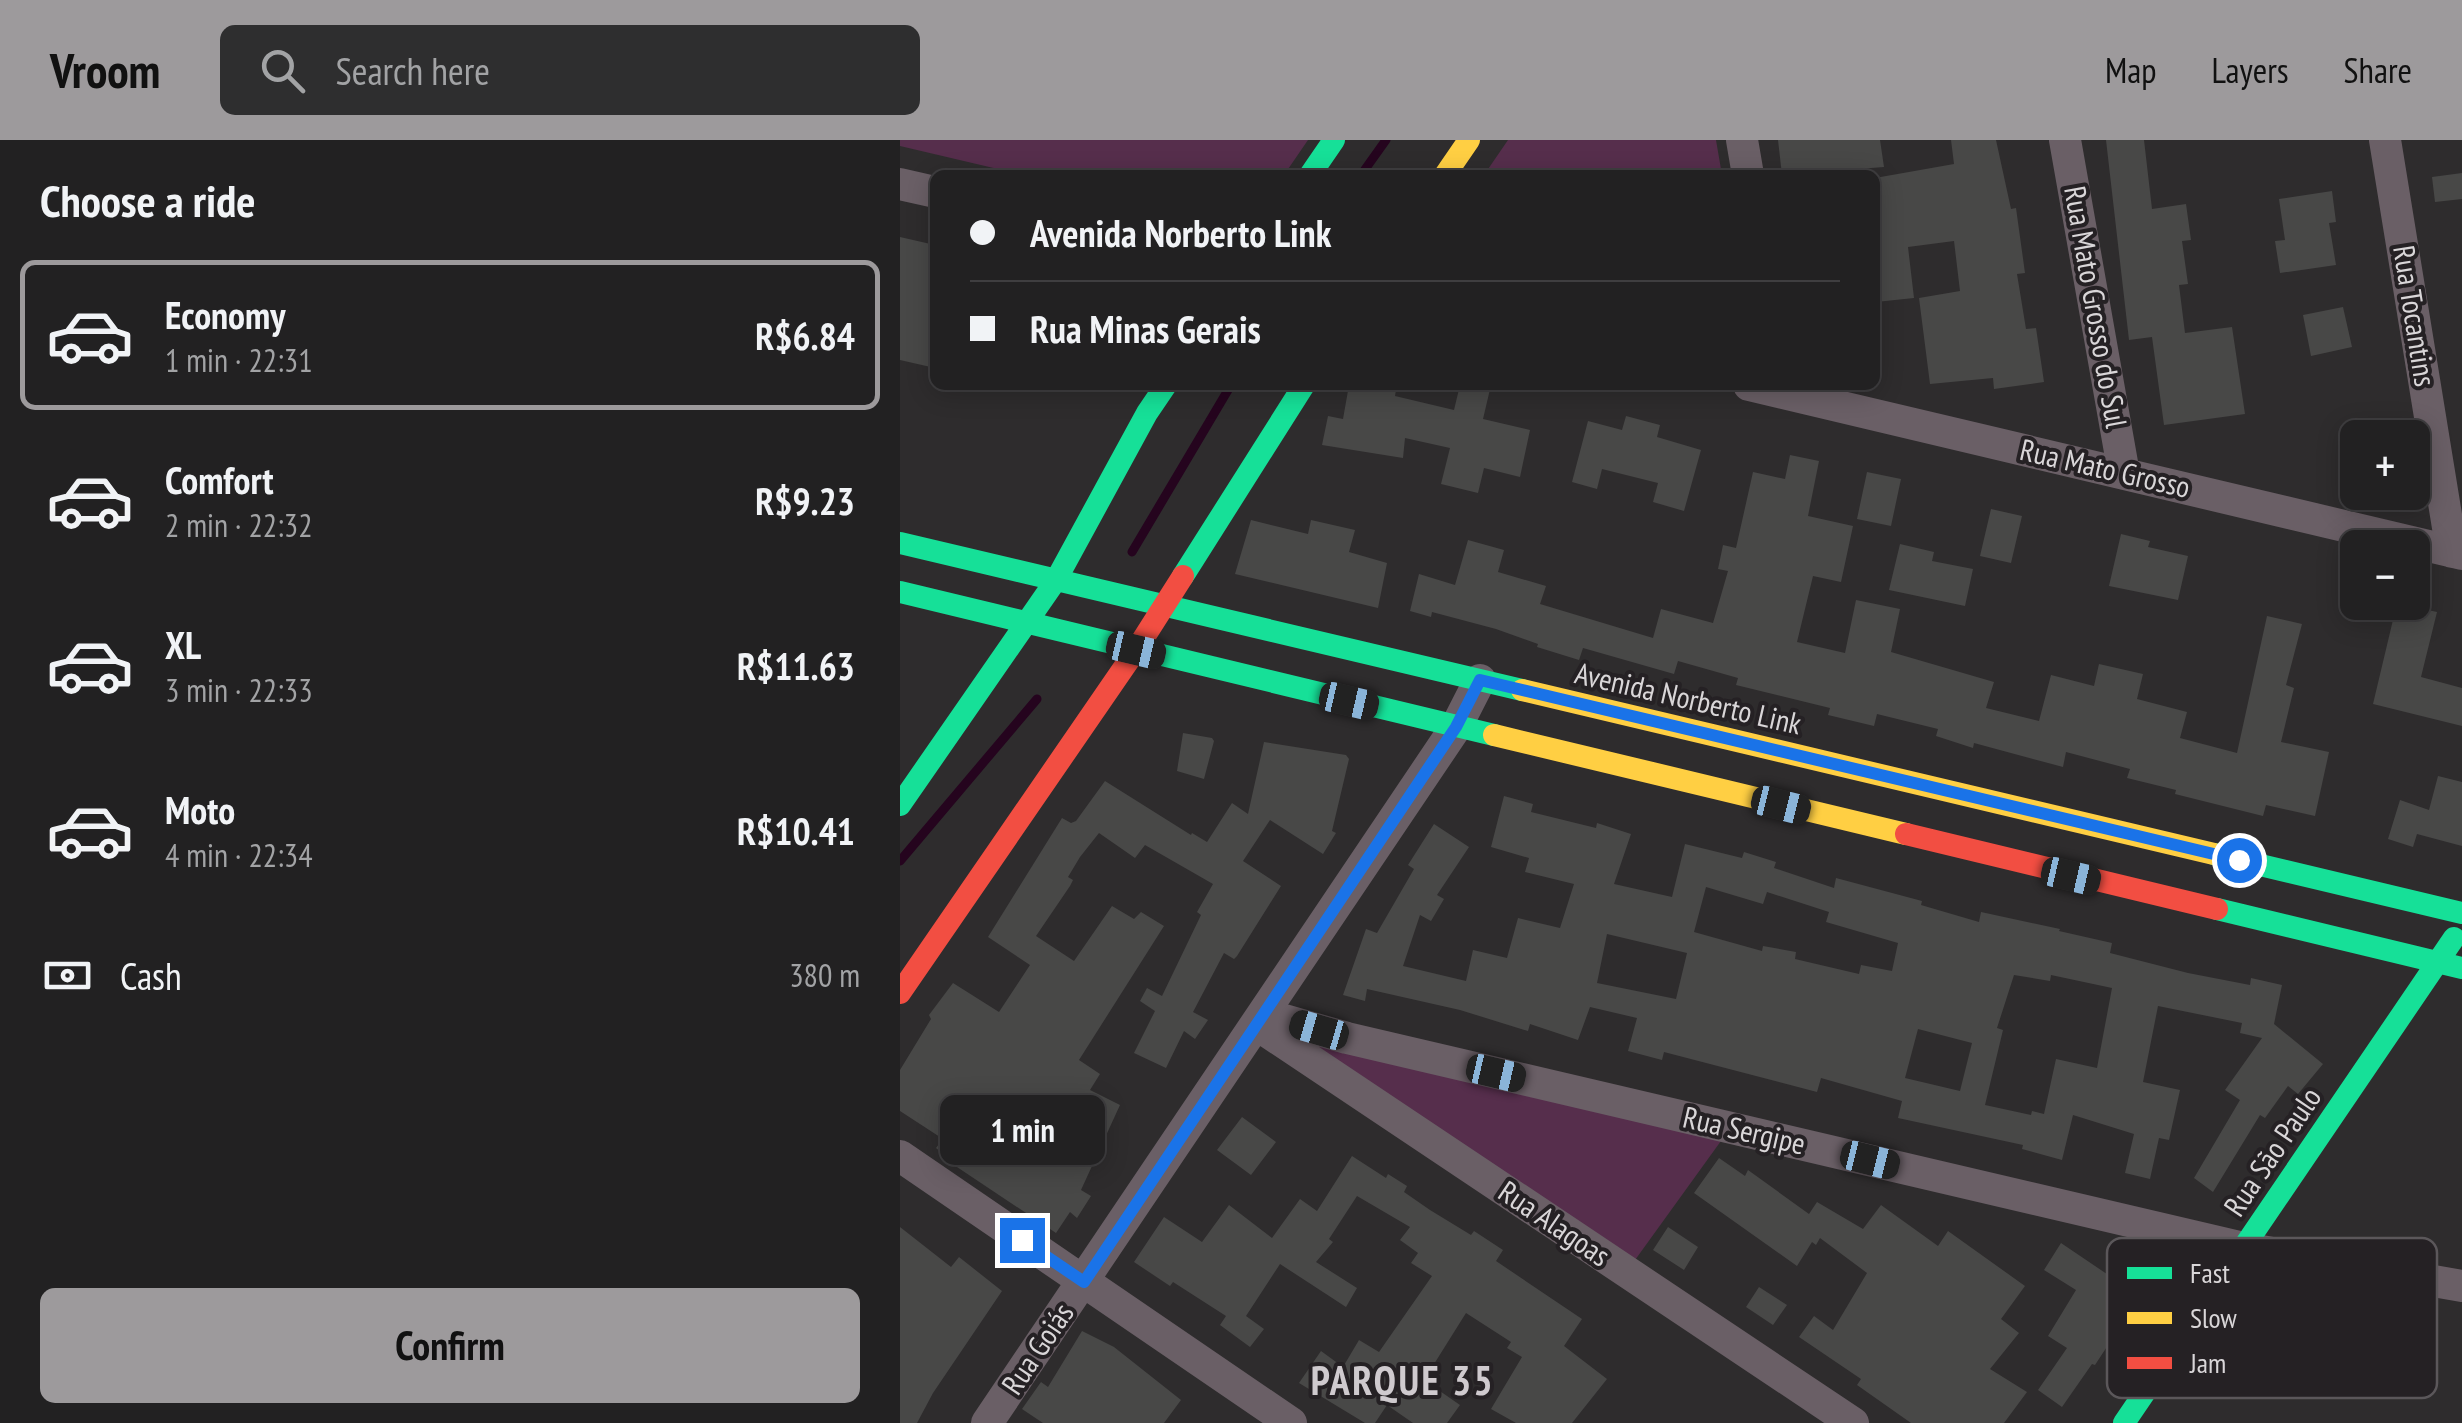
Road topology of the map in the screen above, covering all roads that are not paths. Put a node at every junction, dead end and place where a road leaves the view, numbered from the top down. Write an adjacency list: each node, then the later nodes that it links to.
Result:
1 (1334, 140): 6 (street)
2 (1469, 140): 7 (street)
3 (1742, 140): 8 (street)
4 (2065, 140): 14 (street, Rua Mato Grosso do Sul)
5 (2385, 140): 16 (street, Rua Tocantins)
6 (1313, 170)
7 (1448, 170)
8 (1747, 170)
9 (900, 184): 10 (street)
10 (930, 191)
11 (1163, 390): 17 (street)
12 (1301, 390): 19 (street)
13 (1788, 390): 14 (street, Rua Mato Grosso)
14 (2124, 474): 16 (street, Rua Mato Grosso)
15 (900, 543): 17 (street, Avenida Norberto Link)
16 (2457, 553)
17 (1056, 580): 19 (street, Avenida Norberto Link); 20 (street)
18 (900, 592): 20 (street, Avenida Norberto Link)
19 (1164, 606): 21 (street); 22 (street, Avenida Norberto Link)
20 (1028, 624): 21 (street, Avenida Norberto Link); 24 (street)
21 (1136, 650): 23 (street, Avenida Norberto Link); 30 (street)
22 (1480, 680): 23 (street, Rua Goiás); 25 (street, Avenida Norberto Link)
23 (1456, 727): 25 (street, Avenida Norberto Link); 31 (street, Rua Goiás)
24 (900, 804)
25 (1933, 814): 26 (street, Avenida Norberto Link); 28 (street, Avenida Norberto Link)
26 (2462, 913)
27 (2462, 926): 28 (street, Rua São Paulo)
28 (2437, 964): 29 (street, Avenida Norberto Link); 34 (street, Rua São Paulo)
29 (2462, 968)
30 (900, 993)
31 (1259, 1019): 33 (street, Rua Sergipe); 35 (street, Rua Goiás); 41 (street, Rua Alagoas)
32 (900, 1156): 35 (street)
33 (2201, 1238)
34 (2251, 1238)
35 (1084, 1282): 39 (street, Rua Goiás); 40 (street)
36 (2437, 1282): 37 (street, Rua Sergipe)
37 (2462, 1286)
38 (2141, 1398): 42 (street, Rua São Paulo)
39 (987, 1423)
40 (1291, 1423)
41 (1853, 1423)
42 (2124, 1423)

